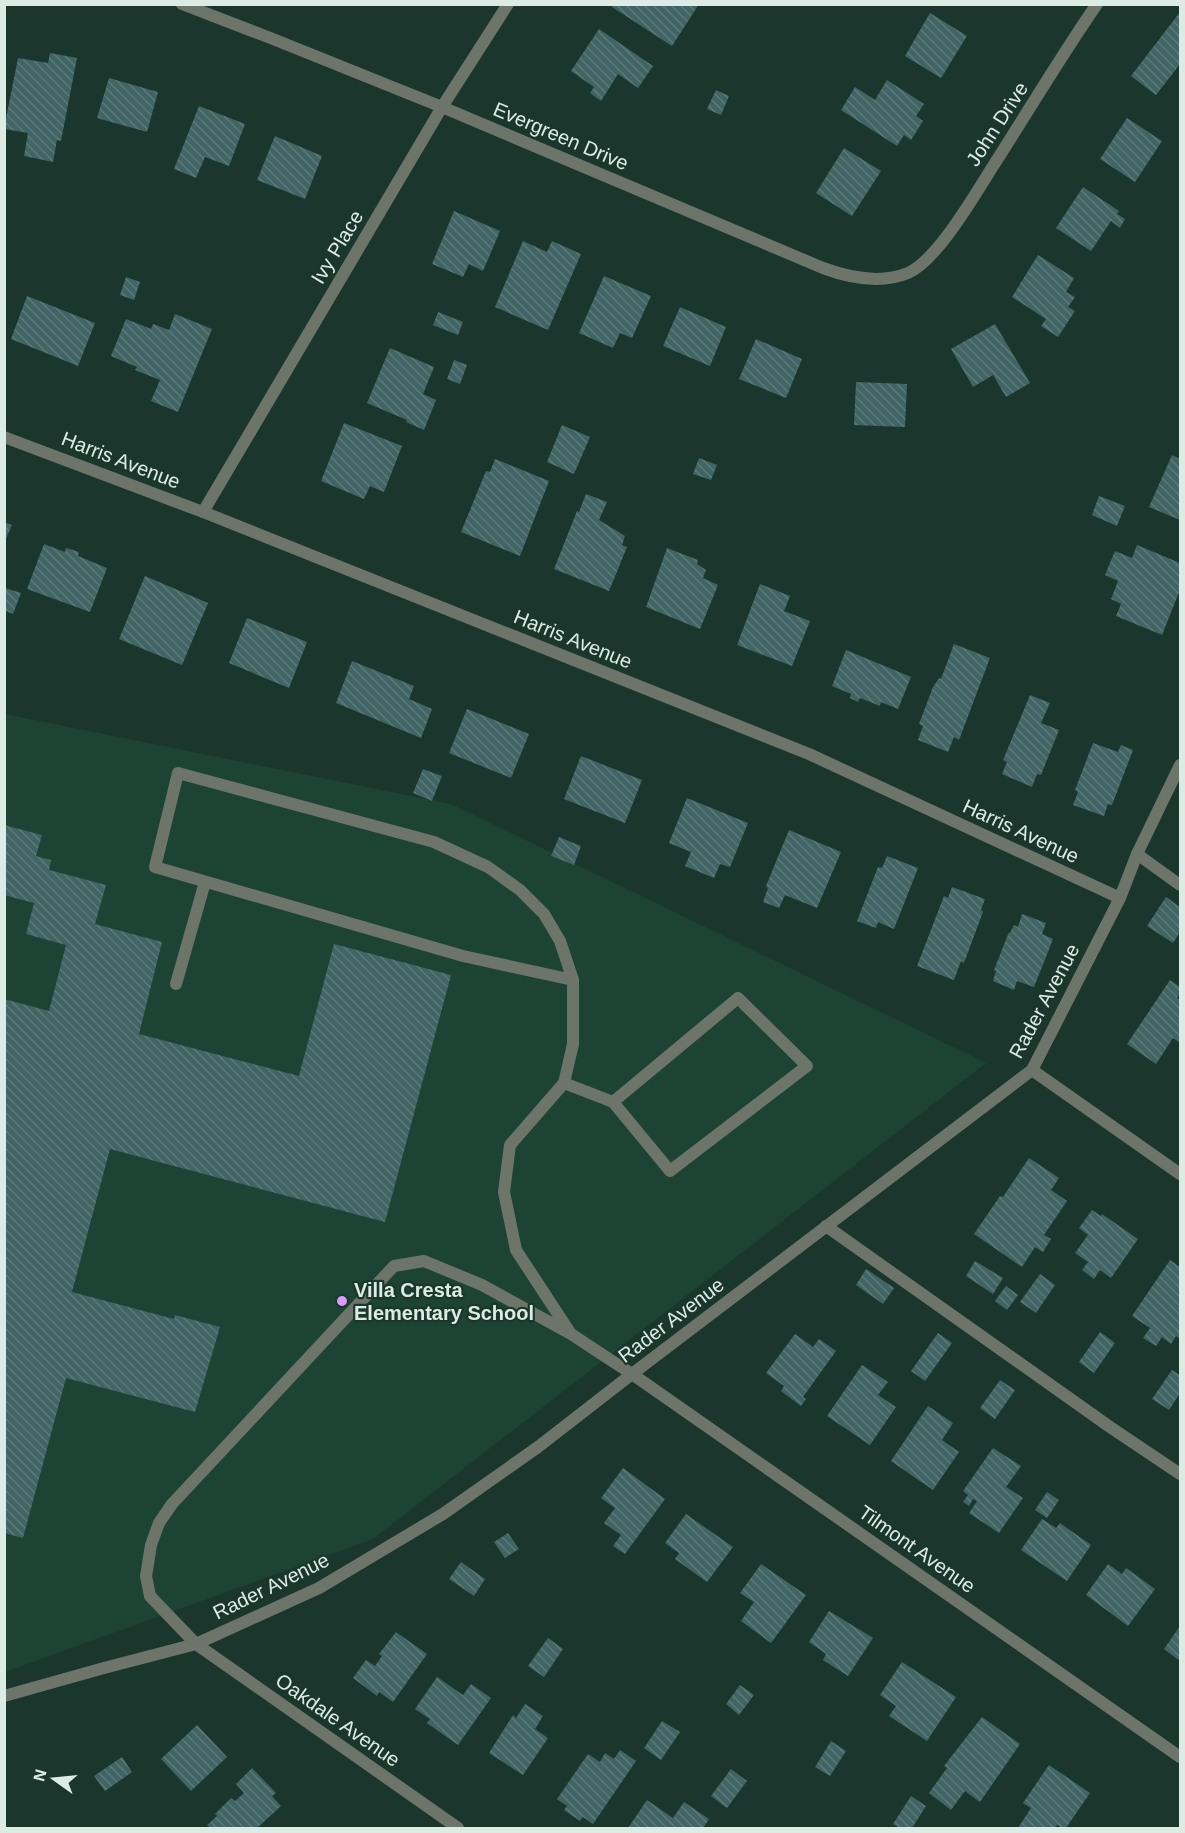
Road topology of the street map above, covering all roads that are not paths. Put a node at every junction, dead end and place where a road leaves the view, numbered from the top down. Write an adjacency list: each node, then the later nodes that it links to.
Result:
1 (182, 4): 4 (street, Evergreen Drive)
2 (508, 4): 4 (street, Ivy Place)
3 (1097, 4): 5 (street, John Drive)
4 (442, 107): 5 (street, Evergreen Drive); 7 (street, Ivy Place)
5 (925, 262)
6 (4, 437): 7 (street, Harris Avenue)
7 (203, 512): 12 (street, Harris Avenue)
8 (1180, 765): 9 (street, Rader Avenue)
9 (1137, 854): 11 (street); 12 (street, Rader Avenue)
10 (205, 882): 13 (street); 13 (street); 14 (street)
11 (1180, 885)
12 (1120, 898): 15 (street, Rader Avenue)
13 (573, 980): 16 (street)
14 (176, 984)
15 (1032, 1070): 18 (street); 19 (street, Rader Avenue)
16 (564, 1083): 17 (street); 20 (street)
17 (612, 1102): 17 (street)
18 (1180, 1174)
19 (826, 1226): 21 (street, Rader Avenue); 22 (street)
20 (571, 1334): 21 (street, Tilmont Avenue); 23 (street, Oakdale Avenue)
21 (632, 1374): 23 (street, Rader Avenue); 25 (street, Tilmont Avenue)
22 (1180, 1474)
23 (196, 1644): 24 (street, Rader Avenue); 26 (street, Oakdale Avenue)
24 (4, 1696)
25 (1180, 1757)
26 (458, 1828)

